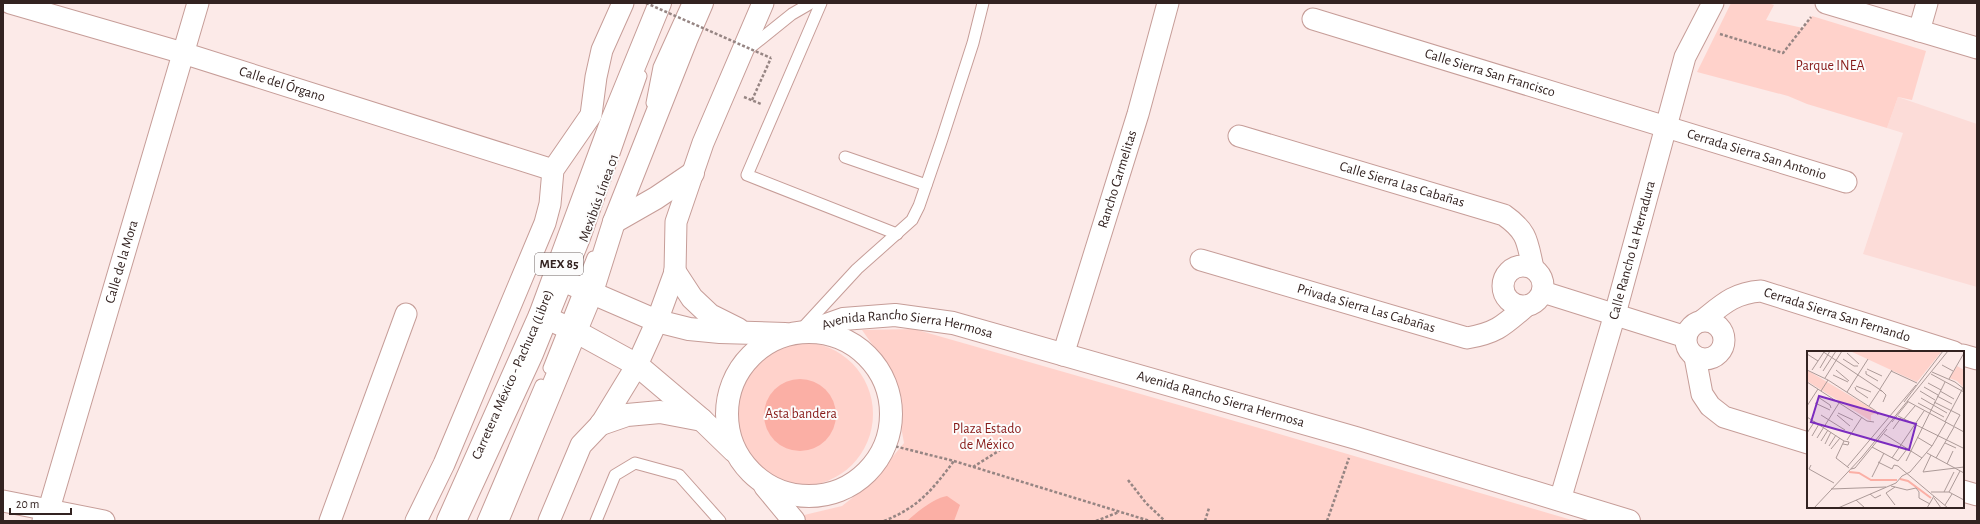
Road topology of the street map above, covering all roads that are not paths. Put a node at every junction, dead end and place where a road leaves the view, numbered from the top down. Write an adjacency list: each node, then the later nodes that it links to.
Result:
1 (10, 3): 15 (street, Calle del Órgano)
2 (198, 3): 20 (street, Calle de la Mora)
3 (623, 3): 22 (street)
4 (660, 3): 23 (street, Carretera México - Pachuca (Libre) / MEX 85)
5 (670, 3): 37 (lane, Mexibús Línea 01)
6 (688, 3): 37 (lane, Mexibús Línea 01)
7 (702, 3): 31 (street, Carretera México - Pachuca (Libre) / MEX 85)
8 (763, 3): 21 (street)
9 (811, 3): 21 (lane)
10 (821, 3): 32 (lane)
11 (983, 3): 30 (lane)
12 (1168, 3): 50 (street, Rancho Carmelitas)
13 (1713, 3): 24 (street, Calle Rancho La Herradura)
14 (1927, 3): 18 (street)
15 (37, 7): 20 (street, Calle del Órgano)
16 (1819, 9): 18 (street)
17 (1312, 19): 24 (street, Calle Sierra San Francisco)
18 (1919, 31): 19 (street)
19 (1977, 48)
20 (183, 53): 27 (street, Calle del Órgano); 66 (street, Calle de la Mora)
21 (740, 57): 28 (street)
22 (591, 114): 23 (street); 27 (street)
23 (611, 123): 37 (street, Carretera México - Pachuca (Libre) / MEX 85)
24 (1666, 128): 29 (street, Cerrada Sierra San Antonio); 42 (street, Calle Rancho La Herradura)
25 (1239, 136): 35 (street, Calle Sierra Las Cabañas)
26 (845, 157): 30 (lane)
27 (553, 170): 34 (street)
28 (693, 173): 31 (street); 36 (street)
29 (1846, 182)
30 (926, 185): 32 (lane)
31 (614, 222): 37 (street, Carretera México - Pachuca (Libre) / MEX 85)
32 (897, 234): 46 (lane)
33 (1201, 260): 40 (street, Privada Sierra Las Cabañas)
34 (529, 261): 37 (street); 39 (street)
35 (1533, 268): 38 (street); 40 (street)
36 (675, 272): 44 (street); 47 (street)
37 (573, 285): 44 (street, Avenida Rancho Sierra Hermosa); 45 (street, Carretera México - Pachuca (Libre) / MEX 85); 45 (street, Carretera México - Pachuca (Libre) / MEX 85)
38 (1543, 292): 40 (street); 42 (street)
39 (512, 304): 45 (street); 59 (street)
40 (1525, 307)
41 (406, 314): 68 (street)
42 (1615, 314): 48 (street); 64 (street, Calle Rancho La Herradura)
43 (1703, 320): 48 (street); 49 (street, Cerrada Sierra San Fernando); 52 (street)
44 (657, 321): 47 (street, Avenida Rancho Sierra Hermosa); 54 (street)
45 (558, 323): 54 (street); 60 (street, Carretera México - Pachuca (Libre) / MEX 85); 71 (lane); 72 (lane); 73 (street, Carretera México - Pachuca (Libre) / MEX 85)
46 (798, 333): 47 (street, Avenida Rancho Sierra Hermosa); 50 (street, Avenida Rancho Sierra Hermosa); 58 (street); 61 (street)
47 (746, 334)
48 (1686, 337): 52 (street)
49 (1951, 351)
50 (1063, 355): 64 (street, Avenida Rancho Sierra Hermosa)
51 (1964, 355): 53 (street)
52 (1695, 357): 57 (street)
53 (1977, 359)
54 (637, 365): 55 (street); 56 (street)
55 (702, 420): 56 (street); 58 (street)
56 (601, 424): 74 (street)
57 (1807, 443)
58 (734, 451): 61 (street)
59 (444, 464): 60 (street); 69 (street)
60 (470, 471): 70 (street, Carretera México - Pachuca (Libre) / MEX 85)
61 (762, 482): 77 (street)
62 (1964, 491): 63 (street)
63 (1977, 495)
64 (1560, 500): 78 (street, Avenida Rancho Sierra Hermosa)
65 (3, 501): 66 (street)
66 (46, 515): 67 (street)
67 (104, 521)
68 (330, 521)
69 (416, 521)
70 (448, 521)
71 (461, 521)
72 (484, 521)
73 (497, 521)
74 (549, 521)
75 (596, 521): 76 (lane)
76 (720, 521)
77 (794, 521)
78 (1629, 521)

